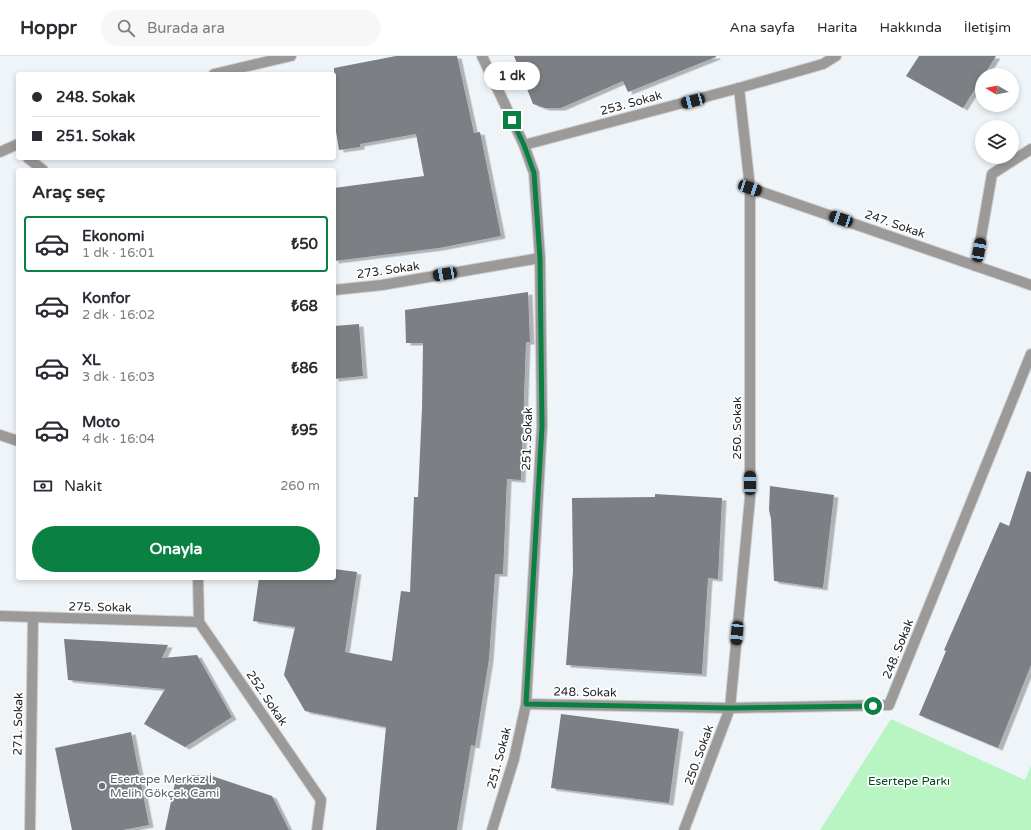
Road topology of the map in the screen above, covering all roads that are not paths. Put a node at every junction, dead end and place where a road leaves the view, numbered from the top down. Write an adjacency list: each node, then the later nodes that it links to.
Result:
1 (291, 56): 5 (street)
2 (482, 56): 7 (street, 251. Sokak)
3 (836, 56): 4 (street, 253. Sokak)
4 (821, 60): 6 (street, 253. Sokak)
5 (223, 72)
6 (739, 88): 7 (street, 253. Sokak); 13 (street, 250. Sokak)
7 (524, 145): 14 (street, 251. Sokak)
8 (16, 147): 10 (street)
9 (1031, 149): 15 (street)
10 (0, 152)
11 (30, 160): 12 (street)
12 (40, 168)
13 (750, 188): 15 (street, 247. Sokak); 26 (street, 250. Sokak)
14 (540, 258): 17 (street, 273. Sokak); 25 (street, 251. Sokak)
15 (976, 266): 16 (street, 247. Sokak)
16 (1031, 285)
17 (336, 290)
18 (1031, 354): 26 (street, 248. Sokak)
19 (0, 435): 20 (street)
20 (16, 440)
21 (198, 580): 24 (street)
22 (0, 616): 23 (street, 275. Sokak)
23 (33, 618): 24 (street, 275. Sokak); 27 (street, 271. Sokak)
24 (199, 622): 28 (street, 252. Sokak)
25 (526, 704): 26 (street, 248. Sokak); 29 (street, 251. Sokak)
26 (730, 708): 30 (street, 250. Sokak)
27 (30, 830)
28 (316, 830)
29 (492, 830)
30 (684, 830)

